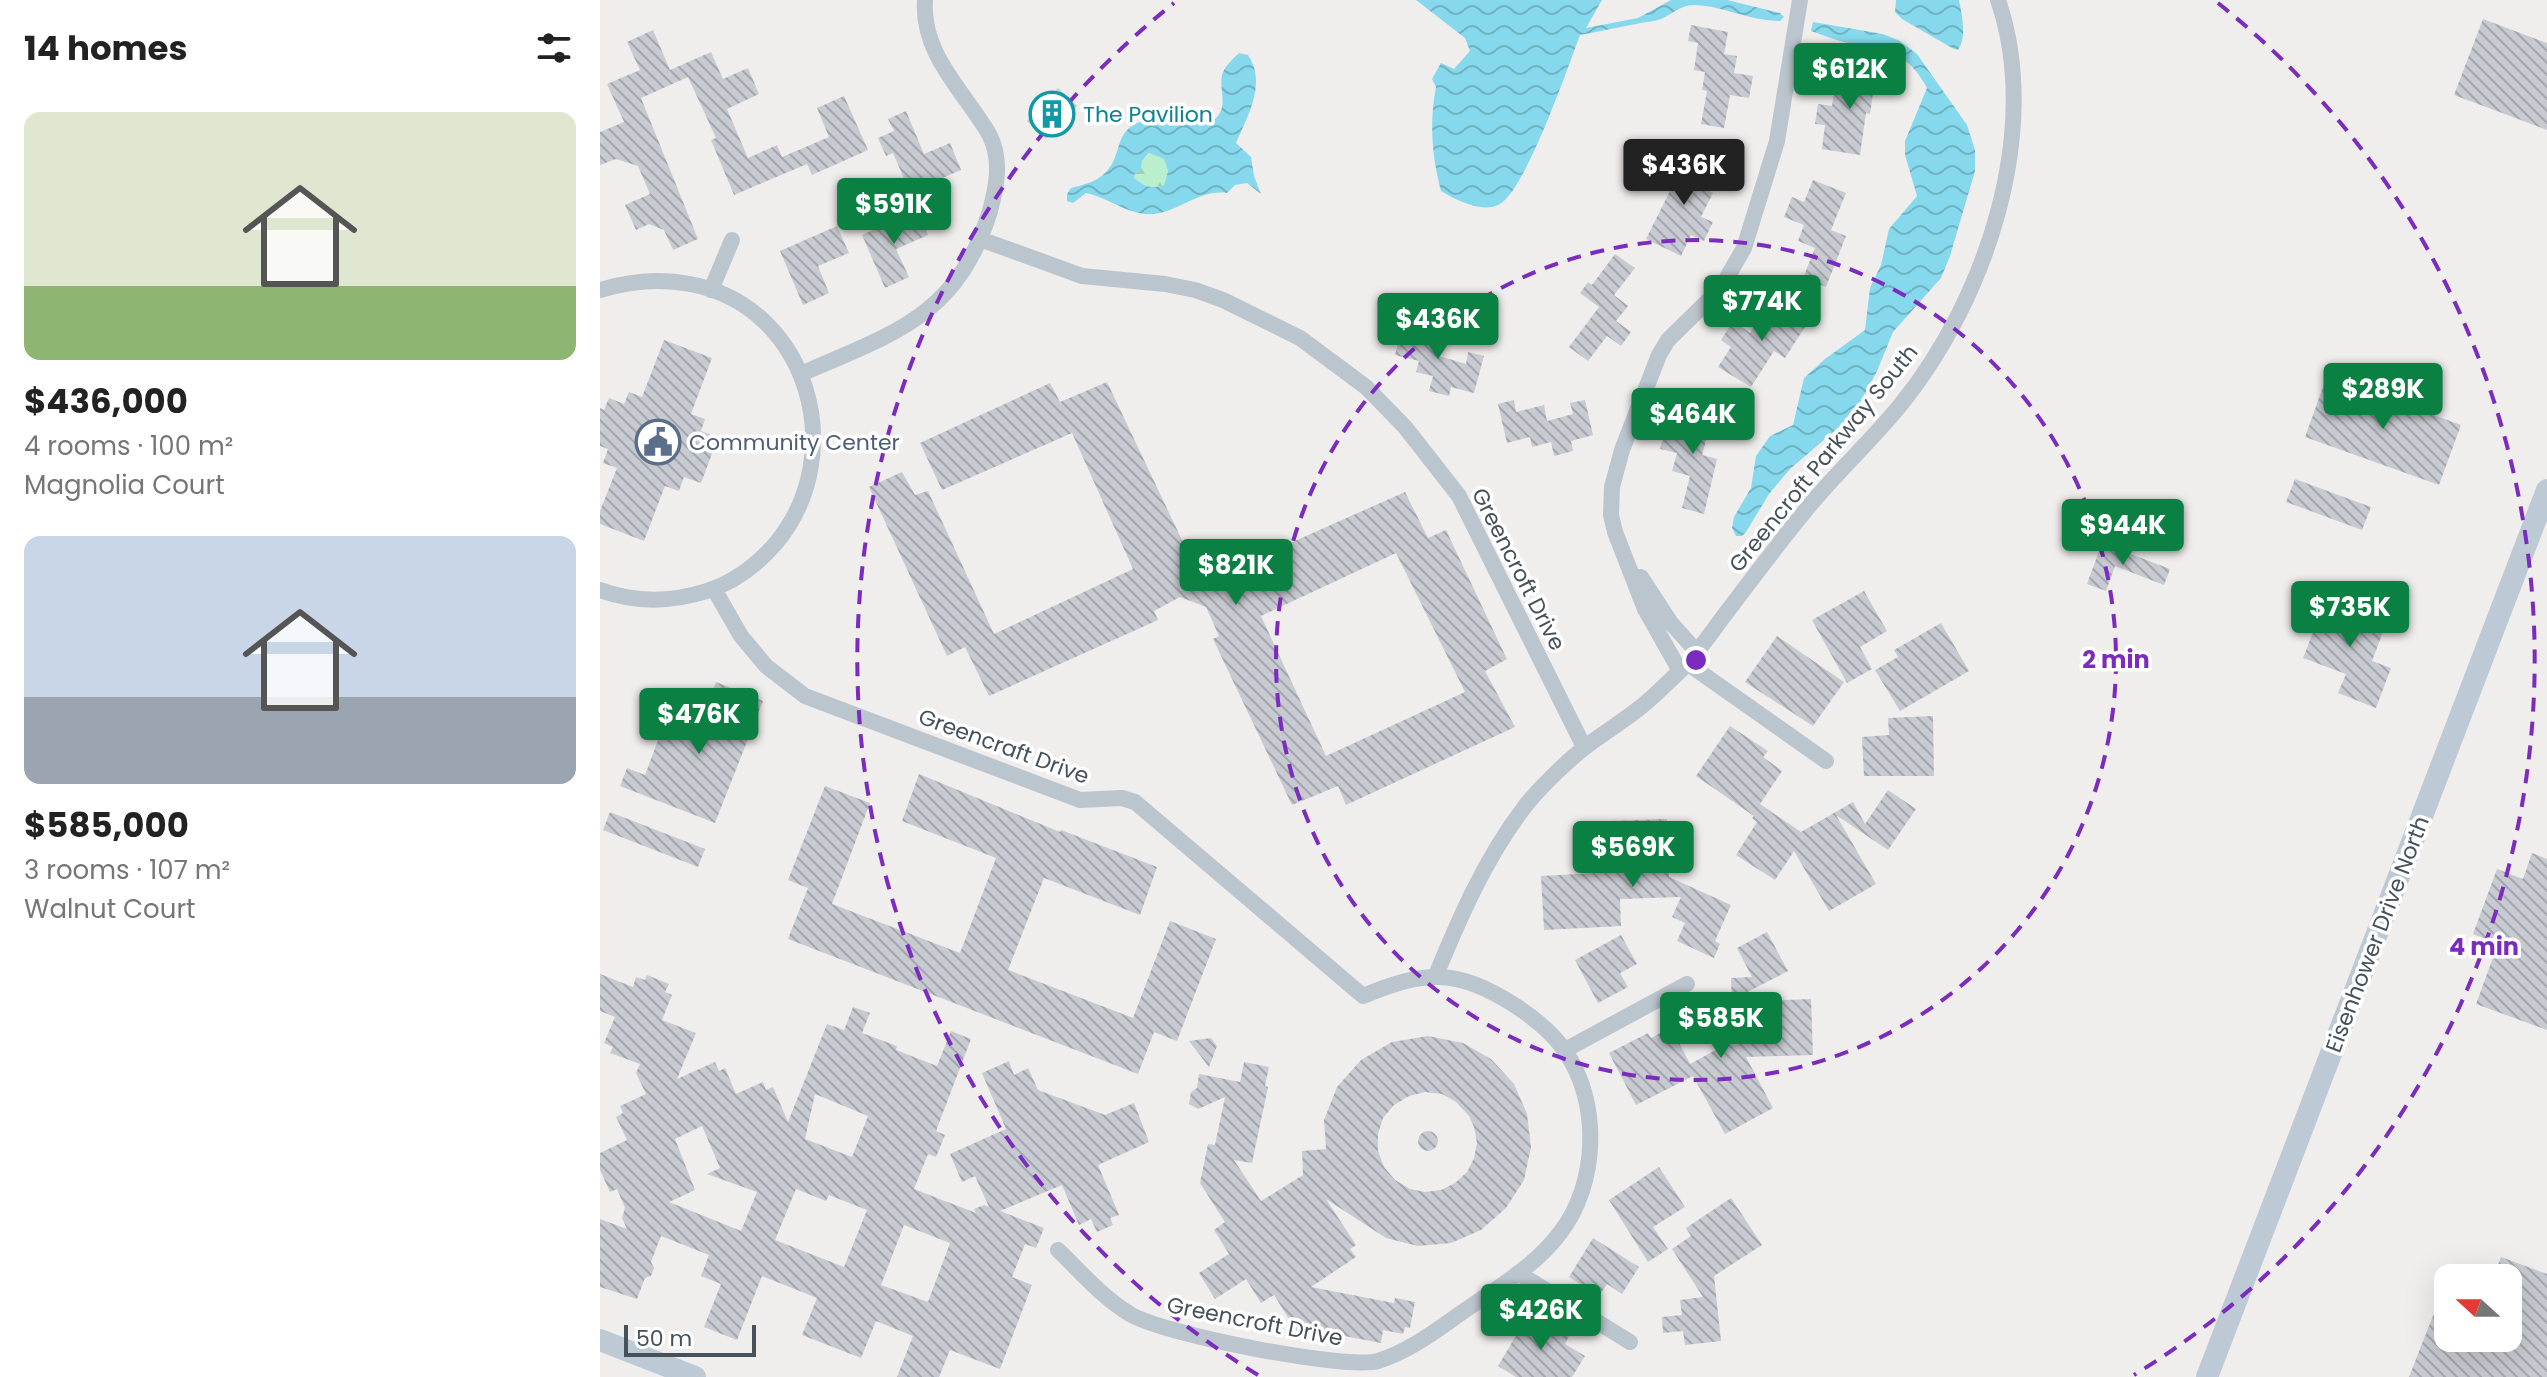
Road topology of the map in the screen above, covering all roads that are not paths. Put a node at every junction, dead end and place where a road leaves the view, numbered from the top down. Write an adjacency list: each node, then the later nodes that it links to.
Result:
1 (925, 0): 4 (street)
2 (1998, 0): 13 (street, Greencroft Parkway South)
3 (1800, 4): 10 (street)
4 (980, 239): 8 (street); 14 (street, Greencroft Drive)
5 (732, 240): 7 (street)
6 (600, 290): 7 (street)
7 (711, 290): 8 (street)
8 (801, 374): 11 (street)
9 (2547, 490): 26 (street, Eisenhower Drive North)
10 (1624, 552): 13 (street); 13 (street)
11 (714, 589): 12 (street); 18 (street, Greencraft Drive)
12 (600, 590)
13 (1688, 662): 14 (street, Greencroft Parkway South); 15 (street)
14 (1584, 747): 16 (street)
15 (1826, 761)
16 (1436, 975): 18 (street, Greencroft Drive); 19 (street, Greencroft Drive)
17 (1687, 984): 19 (street)
18 (1363, 996)
19 (1565, 1050): 21 (street, Greencroft Drive)
20 (1058, 1250): 24 (street, Greencroft Drive)
21 (1518, 1273): 23 (street); 24 (street, Greencroft Drive)
22 (600, 1340): 25 (street)
23 (1630, 1342)
24 (1376, 1369)
25 (695, 1377)
26 (2207, 1377)

